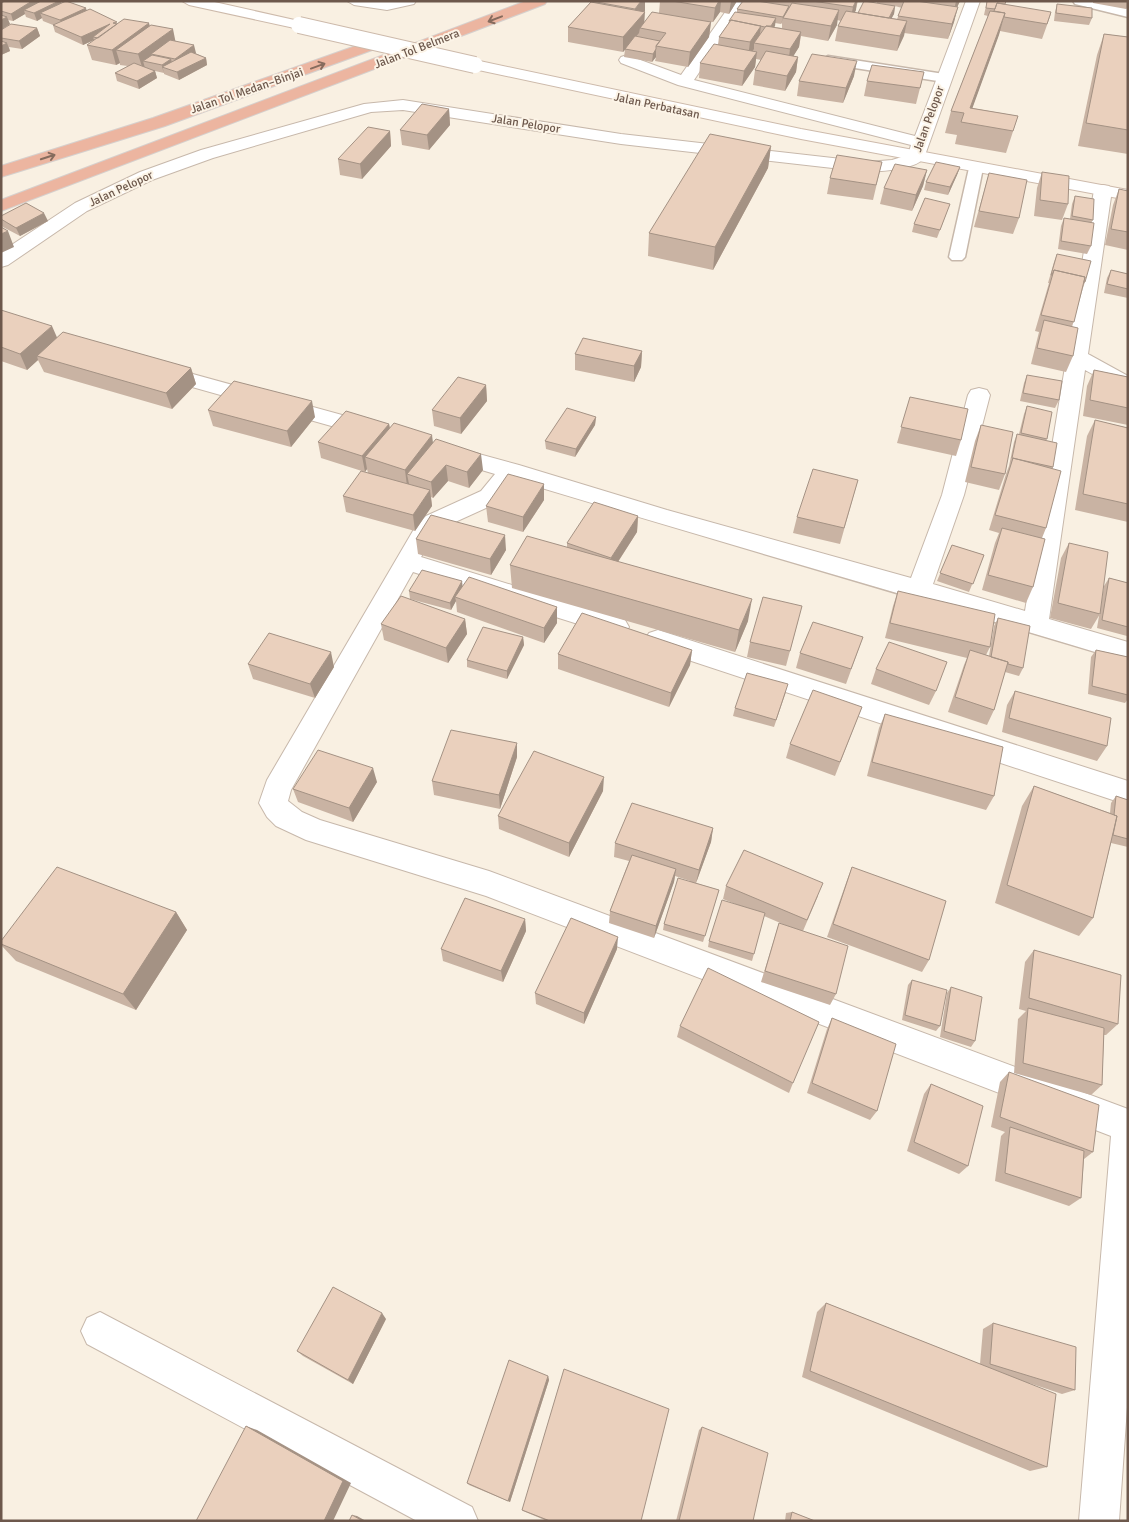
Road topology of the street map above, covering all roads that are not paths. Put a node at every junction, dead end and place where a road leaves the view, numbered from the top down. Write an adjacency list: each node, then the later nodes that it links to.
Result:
1 (189, 1): 17 (street, Jalan Perbatasan, bridge)
2 (354, 1): 3 (street)
3 (409, 1)
4 (540, 1): 16 (highway, Jalan Tol Belmera, one-way to 16)
5 (740, 1): 15 (street)
6 (972, 1): 10 (street, Jalan Pelopor)
7 (1078, 1): 8 (lane)
8 (1128, 13)
9 (946, 18): 10 (street)
10 (965, 21): 14 (street, Jalan Pelopor)
11 (402, 35): 19 (highway, Jalan Tol Medan–Binjai, one-way to 11)
12 (627, 60): 15 (street)
13 (828, 60): 14 (lane)
14 (944, 78): 17 (street, Jalan Pelopor)
15 (684, 82): 17 (street)
16 (294, 95): 21 (highway, Jalan Tol Medan–Binjai); 23 (highway)
17 (917, 150): 18 (street, Jalan Perbatasan); 25 (street, Jalan Pelopor)
18 (976, 168): 20 (street, Jalan Perbatasan); 24 (lane)
19 (1, 172)
20 (1103, 190): 22 (street, Jalan Perbatasan); 26 (street)
21 (1, 193)
22 (1128, 195)
23 (1, 206)
24 (957, 257)
25 (1, 261)
26 (1077, 357): 28 (street); 35 (street)
27 (144, 367): 30 (street)
28 (1128, 385)
29 (978, 395): 34 (street)
30 (391, 436)
31 (428, 446): 32 (street)
32 (511, 470): 33 (street); 34 (street)
33 (408, 562): 37 (street); 38 (street)
34 (918, 589): 35 (street)
35 (1035, 626): 36 (street)
36 (1128, 652)
37 (1128, 793)
38 (1128, 1126)
39 (1128, 1135): 42 (street)
40 (100, 1332): 41 (street)
41 (458, 1521)
42 (1099, 1521)

